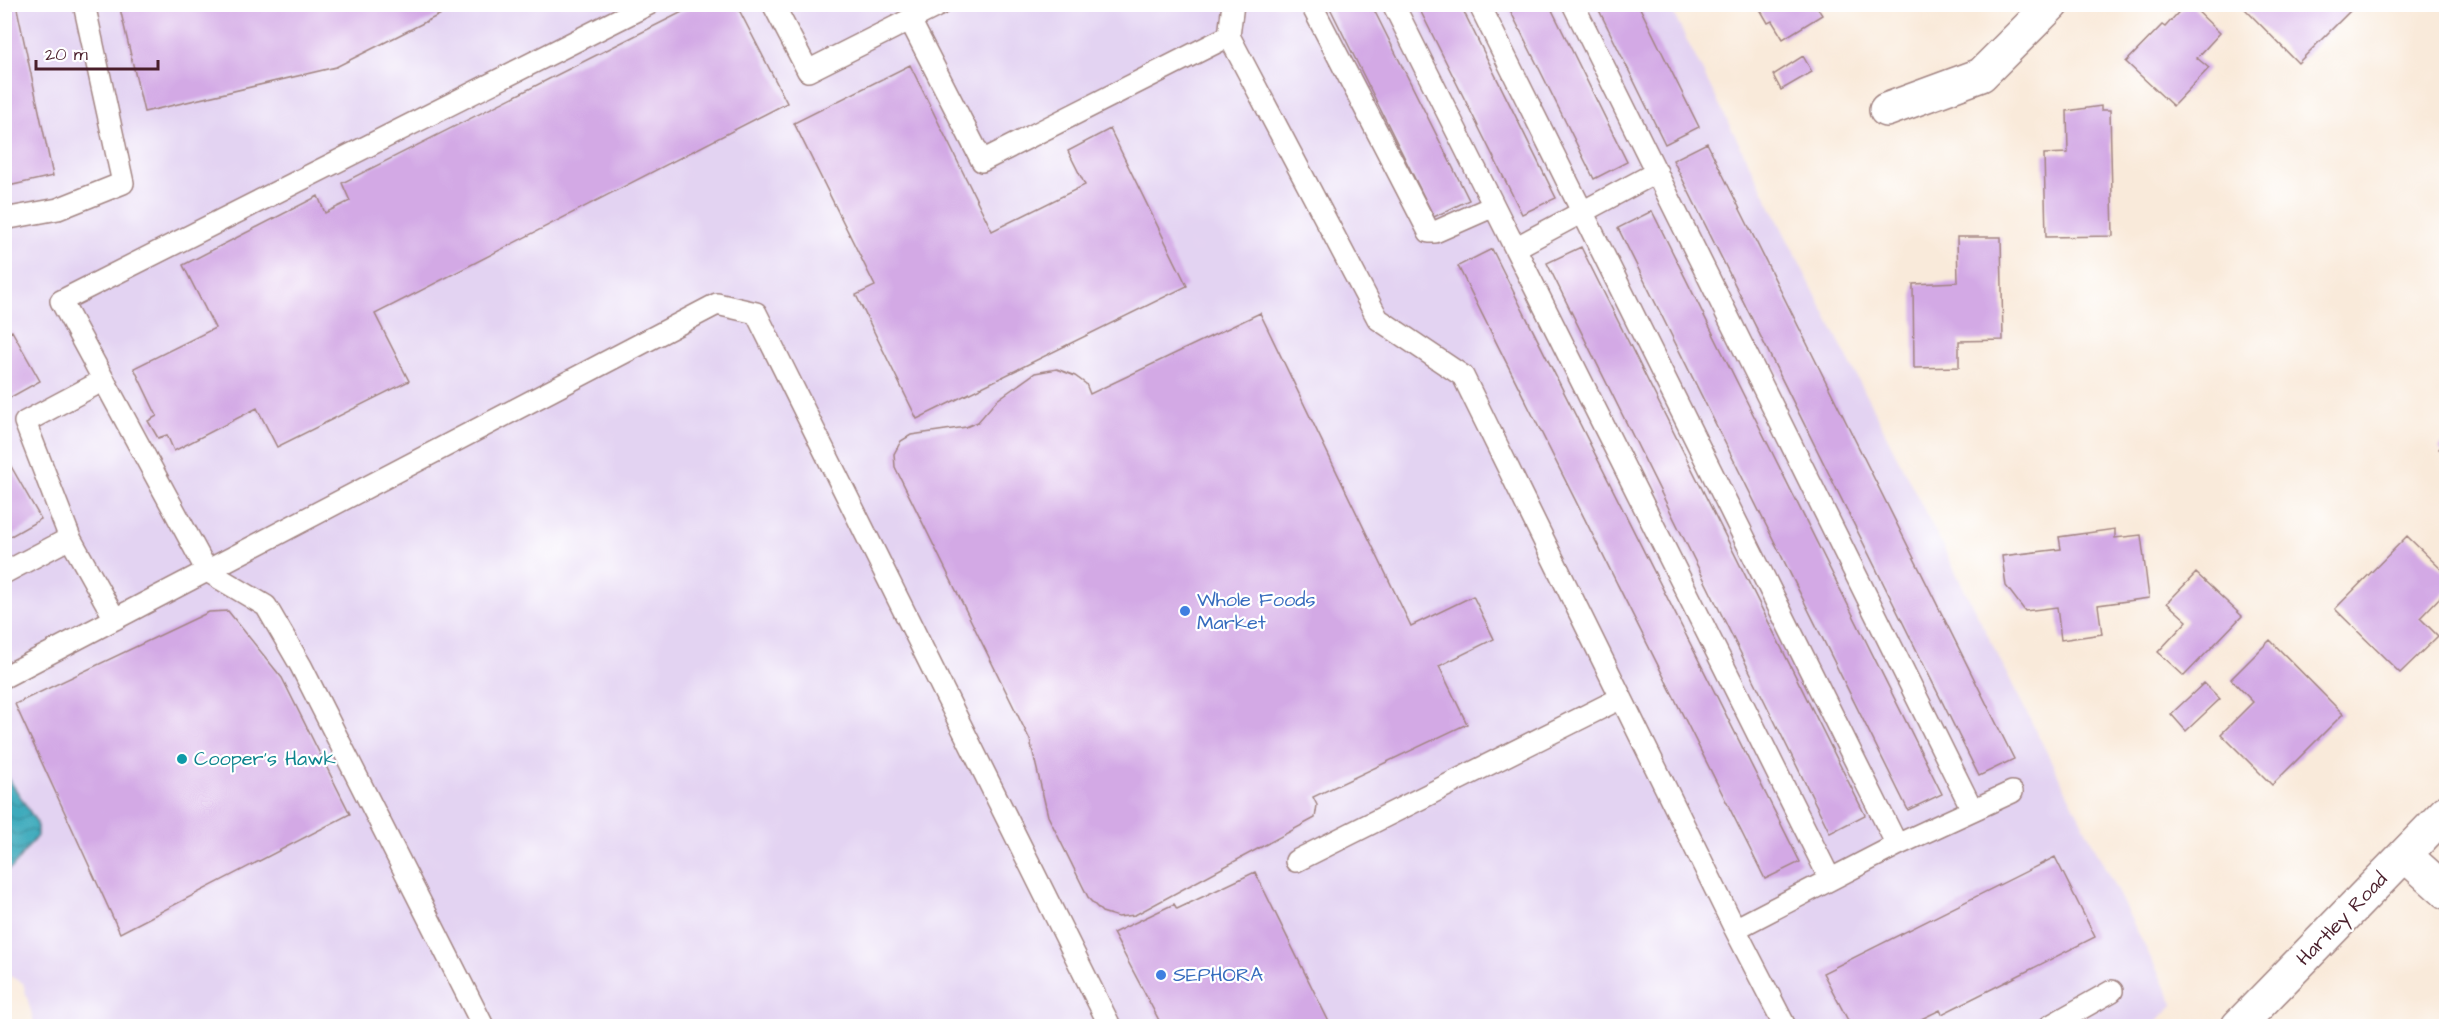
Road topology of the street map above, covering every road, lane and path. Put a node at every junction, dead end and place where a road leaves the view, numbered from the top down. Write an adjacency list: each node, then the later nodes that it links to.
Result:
1 (84, 4): 17 (lane)
2 (649, 4): 19 (lane)
3 (773, 4): 11 (lane)
4 (941, 4): 11 (lane)
5 (1233, 4): 12 (lane)
6 (1311, 4): 15 (lane)
7 (1393, 4): 15 (lane)
8 (1479, 4): 16 (lane)
9 (1573, 4): 14 (lane)
10 (2048, 6): 13 (street)
11 (910, 20): 12 (lane)
12 (1229, 36): 25 (lane)
13 (1886, 110)
14 (1657, 172): 16 (lane); 27 (lane)
15 (1494, 206): 18 (lane)
16 (1582, 213): 18 (lane); 29 (lane)
17 (4, 219)
18 (1515, 248): 32 (lane)
19 (104, 380): 20 (lane); 21 (lane)
20 (70, 538): 22 (lane); 23 (lane)
21 (207, 571): 23 (lane); 36 (lane); 37 (lane)
22 (4, 573)
23 (115, 619): 24 (lane)
24 (4, 677)
25 (1621, 698): 31 (lane); 34 (lane)
26 (2012, 792): 27 (lane)
27 (1972, 809): 29 (lane)
28 (2446, 812): 30 (street, Hartley Road)
29 (1897, 845): 32 (lane)
30 (2405, 855): 33 (street); 40 (street, Hartley Road)
31 (1296, 861)
32 (1830, 879): 34 (lane)
33 (2446, 892)
34 (1734, 928): 38 (lane)
35 (2112, 992): 39 (lane)
36 (483, 1026)
37 (1110, 1026)
38 (1785, 1026)
39 (2050, 1026)
40 (2238, 1026)

